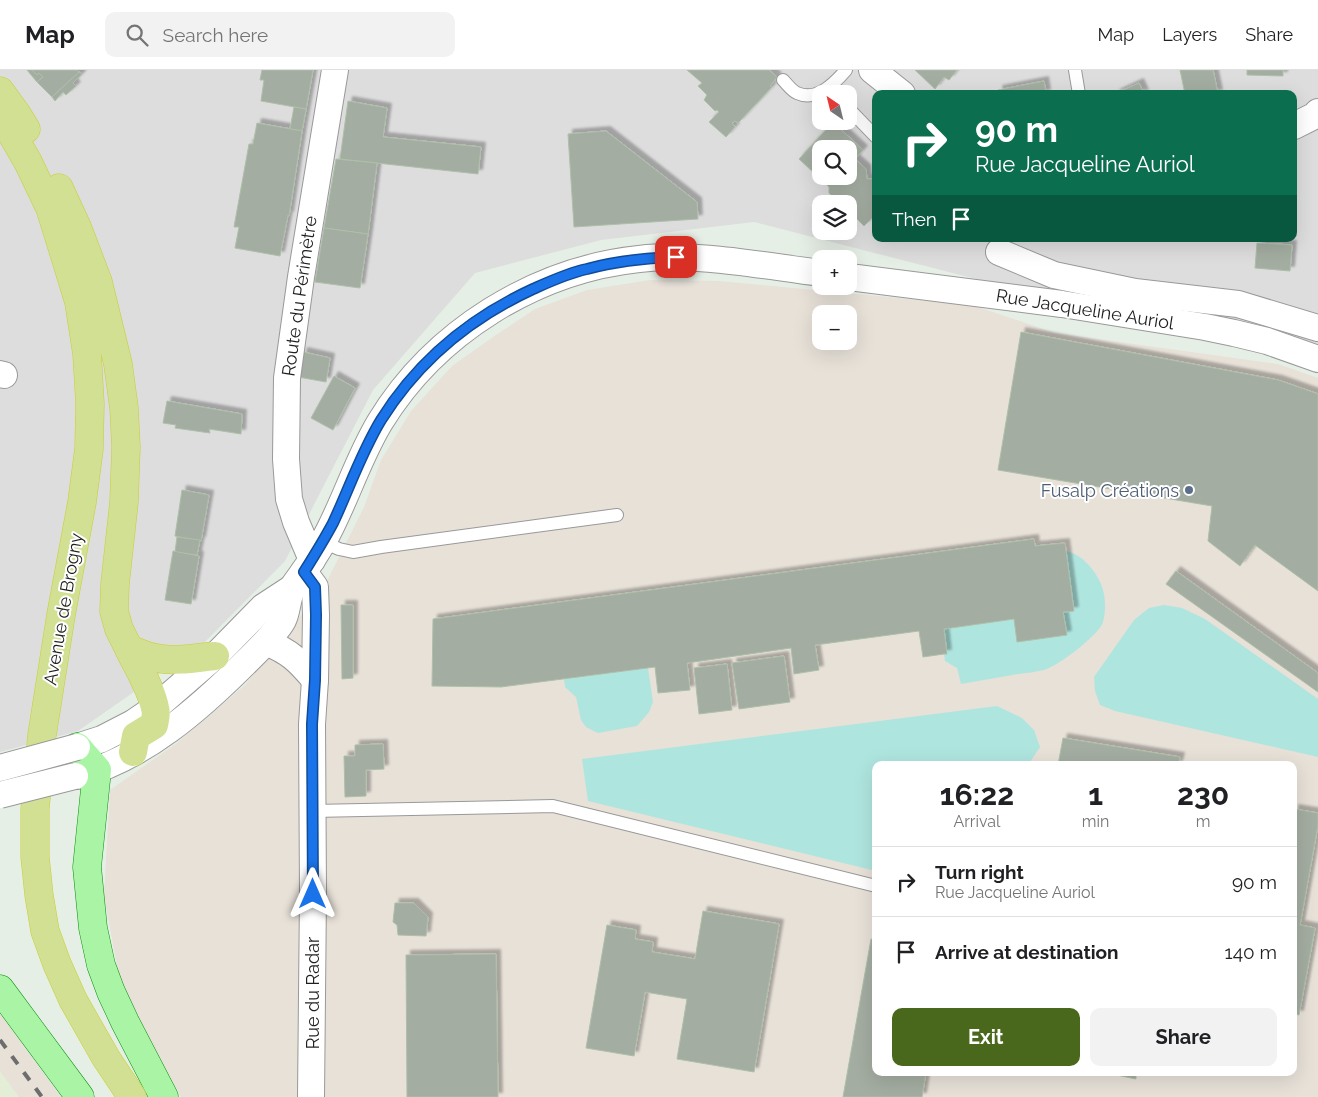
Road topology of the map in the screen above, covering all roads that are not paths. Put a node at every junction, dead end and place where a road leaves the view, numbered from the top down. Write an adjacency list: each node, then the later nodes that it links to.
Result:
1 (335, 70): 22 (street, Route du Périmètre)
2 (846, 70): 5 (lane)
3 (872, 70): 6 (street)
4 (1075, 70): 7 (lane)
5 (783, 80)
6 (897, 90)
7 (1078, 90)
8 (0, 91): 24 (highway)
9 (1318, 112): 12 (street)
10 (0, 116): 38 (highway, Avenue de Brogny)
11 (858, 118): 13 (lane)
12 (1297, 124)
13 (872, 133)
14 (0, 150): 37 (highway, Avenue de Brogny)
15 (999, 246): 18 (street); 19 (street)
16 (812, 272): 22 (street)
17 (857, 278): 18 (street, Rue Jacqueline Auriol)
18 (999, 296): 20 (street, Rue Jacqueline Auriol)
19 (1318, 328)
20 (1318, 359)
21 (618, 515): 22 (lane)
22 (312, 558): 23 (street); 25 (street); 26 (street, Rue du Radar)
23 (266, 642): 26 (street); 29 (street)
24 (129, 649): 25 (highway); 27 (highway)
25 (216, 656): 27 (street)
26 (315, 680): 33 (street, Rue du Radar)
27 (155, 708): 28 (street); 29 (highway)
28 (77, 747): 30 (street, bridge); 31 (main road)
29 (133, 752): 31 (street)
30 (0, 768)
31 (86, 773): 32 (street, bridge); 39 (main road)
32 (0, 795)
33 (313, 811): 34 (lane); 40 (street, Rue du Radar)
34 (872, 885)
35 (0, 989): 36 (main road)
36 (80, 1097)
37 (113, 1097)
38 (132, 1097)
39 (164, 1097)
40 (311, 1097)

